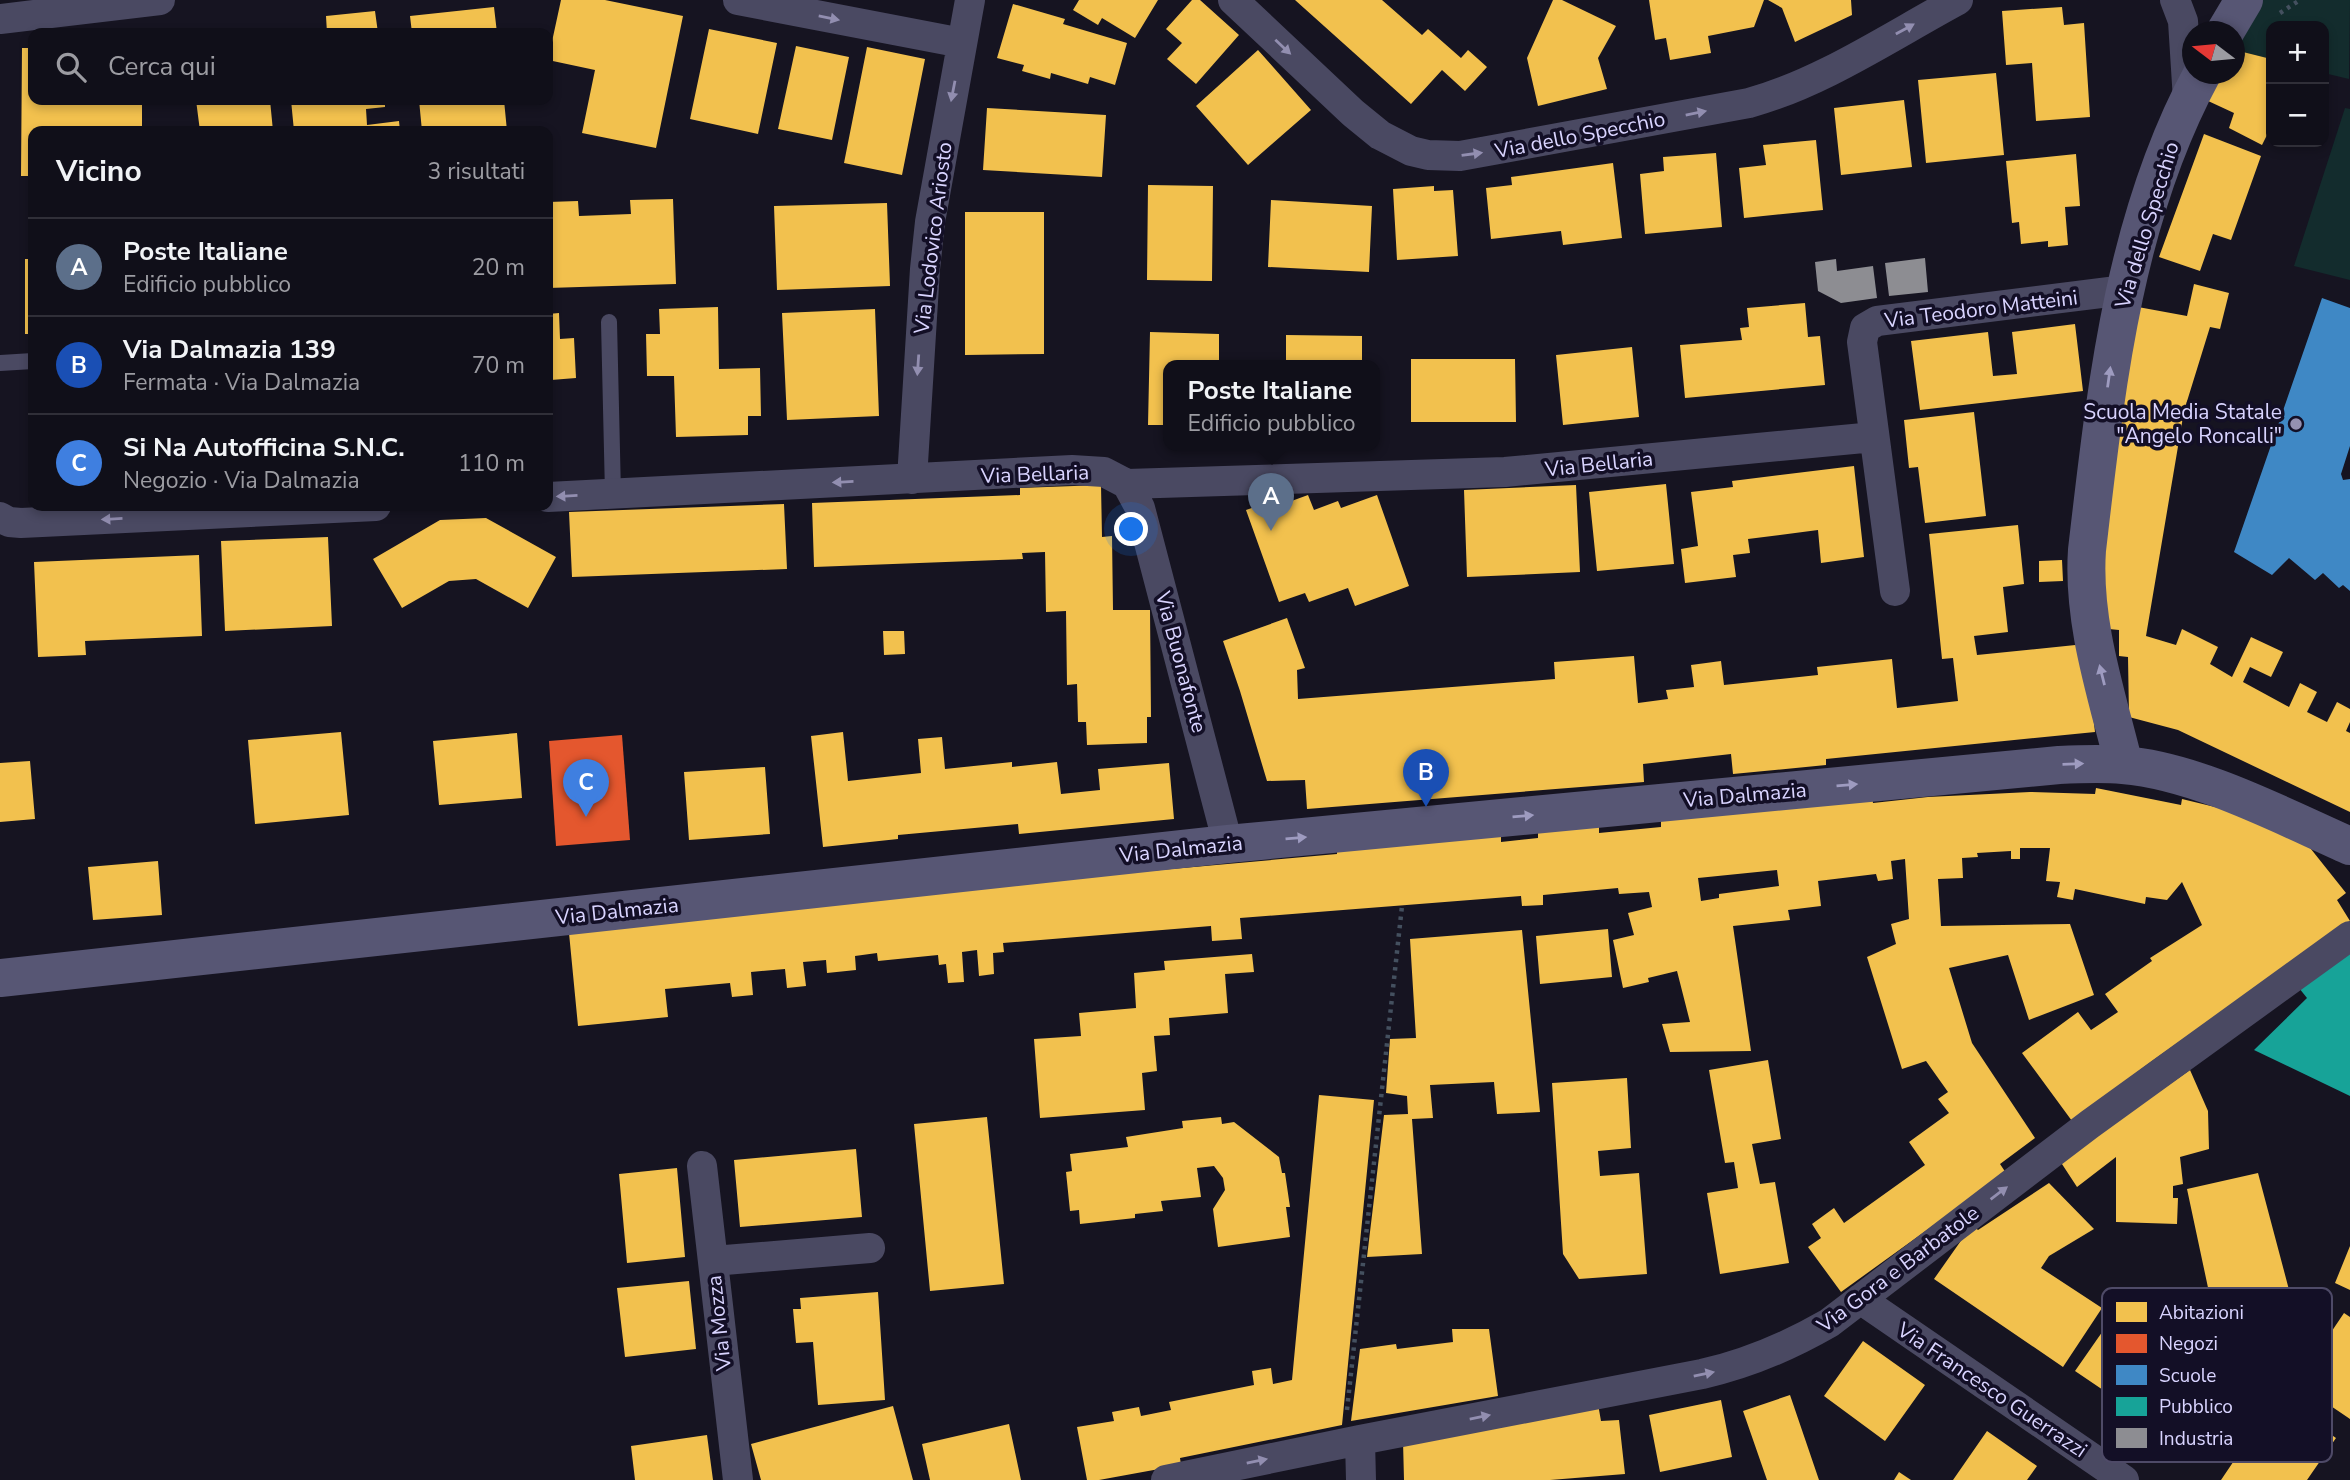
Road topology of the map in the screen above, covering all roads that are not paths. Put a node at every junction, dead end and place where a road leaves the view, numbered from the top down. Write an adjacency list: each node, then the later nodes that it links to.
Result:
1 (159, 0): 8 (street)
2 (738, 0): 10 (street, one-way to 10)
3 (970, 0): 10 (street, Via Lodovico Ariosto)
4 (1233, 0): 5 (street, Via dello Specchio, one-way to 5)
5 (1958, 0)
6 (2175, 0): 11 (street, Via dello Specchio)
7 (2244, 0): 9 (street)
8 (0, 19)
9 (2232, 21)
10 (962, 43): 17 (street, Via Lodovico Ariosto, one-way to 17)
11 (2195, 87): 12 (street, Via dello Specchio)
12 (2125, 290): 16 (street, Via Teodoro Matteini); 24 (street, Via dello Specchio, one-way to 12)
13 (609, 322): 19 (lane)
14 (28, 361): 15 (lane)
15 (0, 363)
16 (1874, 437): 18 (street, Via Bellaria); 23 (street, Via Teodoro Matteini)
17 (912, 479): 18 (street, Via Bellaria); 19 (street, Via Bellaria, one-way to 19)
18 (1127, 484): 25 (street, Via Buonafonte)
19 (613, 494): 20 (street, Via Bellaria, one-way to 20)
20 (553, 497)
21 (272, 511): 22 (street, one-way to 22)
22 (0, 517)
23 (1895, 591)
24 (2124, 765): 25 (street, Via Dalmazia, one-way to 24); 26 (street, Via Dalmazia)
25 (1228, 844): 28 (street, Via Dalmazia)
26 (2350, 846)
27 (2350, 936): 32 (street, Via Gora e Barbatole, one-way to 27)
28 (0, 978)
29 (702, 1166): 31 (street, Via Mozza)
30 (870, 1248): 31 (street)
31 (713, 1261): 34 (street, Via Mozza)
32 (1860, 1299): 33 (street, Via Gora e Barbatole, one-way to 32); 37 (street, Via Francesco Guerrazzi)
33 (1350, 1442): 35 (street, Via Gora e Barbatole, one-way to 33); 36 (street)
34 (738, 1480)
35 (1166, 1480)
36 (1361, 1480)
37 (2124, 1480)

